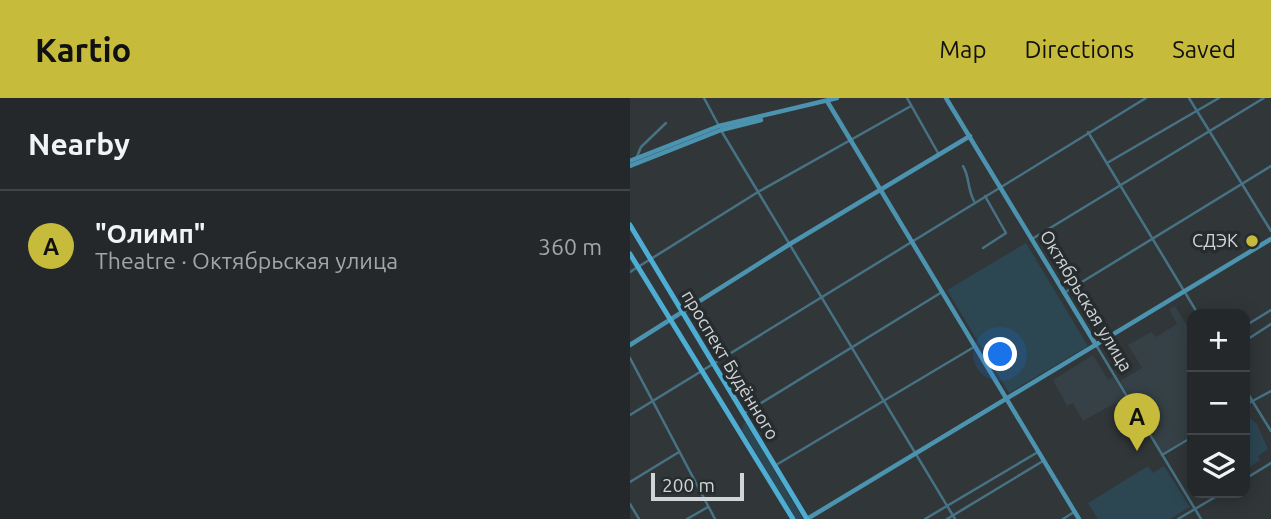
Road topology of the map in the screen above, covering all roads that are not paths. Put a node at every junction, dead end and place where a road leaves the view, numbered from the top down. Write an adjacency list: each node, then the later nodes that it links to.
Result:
1 (704, 98): 13 (street)
2 (837, 98): 9 (street)
3 (907, 98): 10 (street)
4 (946, 98): 16 (street, Октябрьская улица)
5 (1146, 98): 15 (street)
6 (1189, 98): 11 (street)
7 (1219, 98): 11 (street)
8 (1264, 98): 14 (street)
9 (827, 101): 13 (street); 17 (street)
10 (911, 106): 17 (street); 18 (street)
11 (1197, 111): 14 (street); 20 (street)
12 (666, 123): 19 (street)
13 (720, 128): 19 (street); 21 (street); 28 (street)
14 (1209, 131): 24 (street); 26 (street)
15 (1088, 132): 20 (street); 25 (street)
16 (970, 136): 18 (street); 25 (street, Октябрьская улица)
17 (849, 138): 27 (street); 28 (street)
18 (939, 154): 27 (street)
19 (636, 159): 21 (street)
20 (1107, 163): 26 (street)
21 (630, 164)
22 (963, 166): 30 (street)
23 (1271, 166): 24 (street)
24 (1242, 184): 32 (street); 34 (street)
25 (1000, 186): 29 (street); 33 (street, Октябрьская улица)
26 (1120, 186): 33 (street); 34 (street)
27 (880, 190): 36 (street); 37 (street)
28 (758, 192): 37 (street); 40 (street)
29 (985, 196): 30 (street); 38 (street)
30 (975, 202): 36 (street)
31 (630, 225): 40 (main road, проспект Будённого)
32 (1271, 231)
33 (1032, 239): 45 (street, Октябрьская улица)
34 (1153, 239): 44 (street); 45 (street)
35 (1271, 239): 44 (street)
36 (911, 241): 43 (street); 46 (street)
37 (790, 244): 46 (street); 49 (street)
38 (983, 248)
39 (630, 254): 41 (main road, проспект Будённого)
40 (650, 260): 41 (street); 49 (main road, проспект Будённого)
41 (638, 267): 42 (street); 50 (main road, проспект Будённого)
42 (630, 272)
43 (942, 292): 56 (street); 57 (street)
44 (1184, 292): 47 (street); 55 (street)
45 (1064, 293): 55 (street, Октябрьская улица)
46 (821, 297): 57 (street); 59 (street)
47 (1195, 309)
48 (1271, 310): 51 (street)
49 (683, 313): 50 (street); 59 (main road, проспект Будённого)
50 (672, 320): 54 (street); 60 (main road, проспект Будённого)
51 (1250, 323)
52 (1271, 324): 53 (street)
53 (1250, 338)
54 (630, 345)
55 (1096, 345): 64 (street); 75 (street, Октябрьская улица)
56 (974, 346): 63 (street); 64 (street)
57 (852, 348): 63 (street); 68 (street)
58 (630, 358): 65 (street)
59 (713, 363): 60 (street); 68 (main road, проспект Будённого)
60 (702, 370): 65 (street); 69 (main road, проспект Будённого)
61 (1271, 391): 66 (street)
62 (1250, 398): 66 (street)
63 (884, 400): 74 (street); 78 (street)
64 (1007, 400): 72 (street); 74 (street)
65 (652, 401): 67 (street); 73 (street)
66 (1252, 401): 70 (street)
67 (630, 415)
68 (744, 416): 69 (main road); 78 (main road, проспект Будённого)
69 (735, 425): 91 (main road, проспект Будённого)
70 (1271, 431)
71 (1187, 440): 75 (street)
72 (1038, 452): 76 (street); 84 (street)
73 (679, 453): 80 (street); 83 (street)
74 (916, 453): 84 (street); 92 (street)
75 (1162, 455): 85 (street, Октябрьская улица)
76 (1044, 461): 86 (street); 87 (street)
77 (1271, 463): 79 (street)
78 (774, 466): 92 (main road, проспект Будённого)
79 (1250, 476)
80 (630, 482)
81 (1214, 498): 85 (street)
82 (630, 504): 88 (street)
83 (708, 506): 89 (street); 90 (street)
84 (947, 506): 87 (street); 93 (street)
85 (1195, 509): 97 (street); 98 (street, Октябрьская улица)
86 (1074, 512): 95 (street); 96 (street)
87 (954, 517): 94 (street)
88 (639, 519)
89 (687, 519)
90 (715, 519)
91 (793, 519)
92 (807, 519)
93 (925, 519)
94 (947, 519)
95 (1063, 519)
96 (1079, 519)
97 (1178, 519)
98 (1201, 519)

